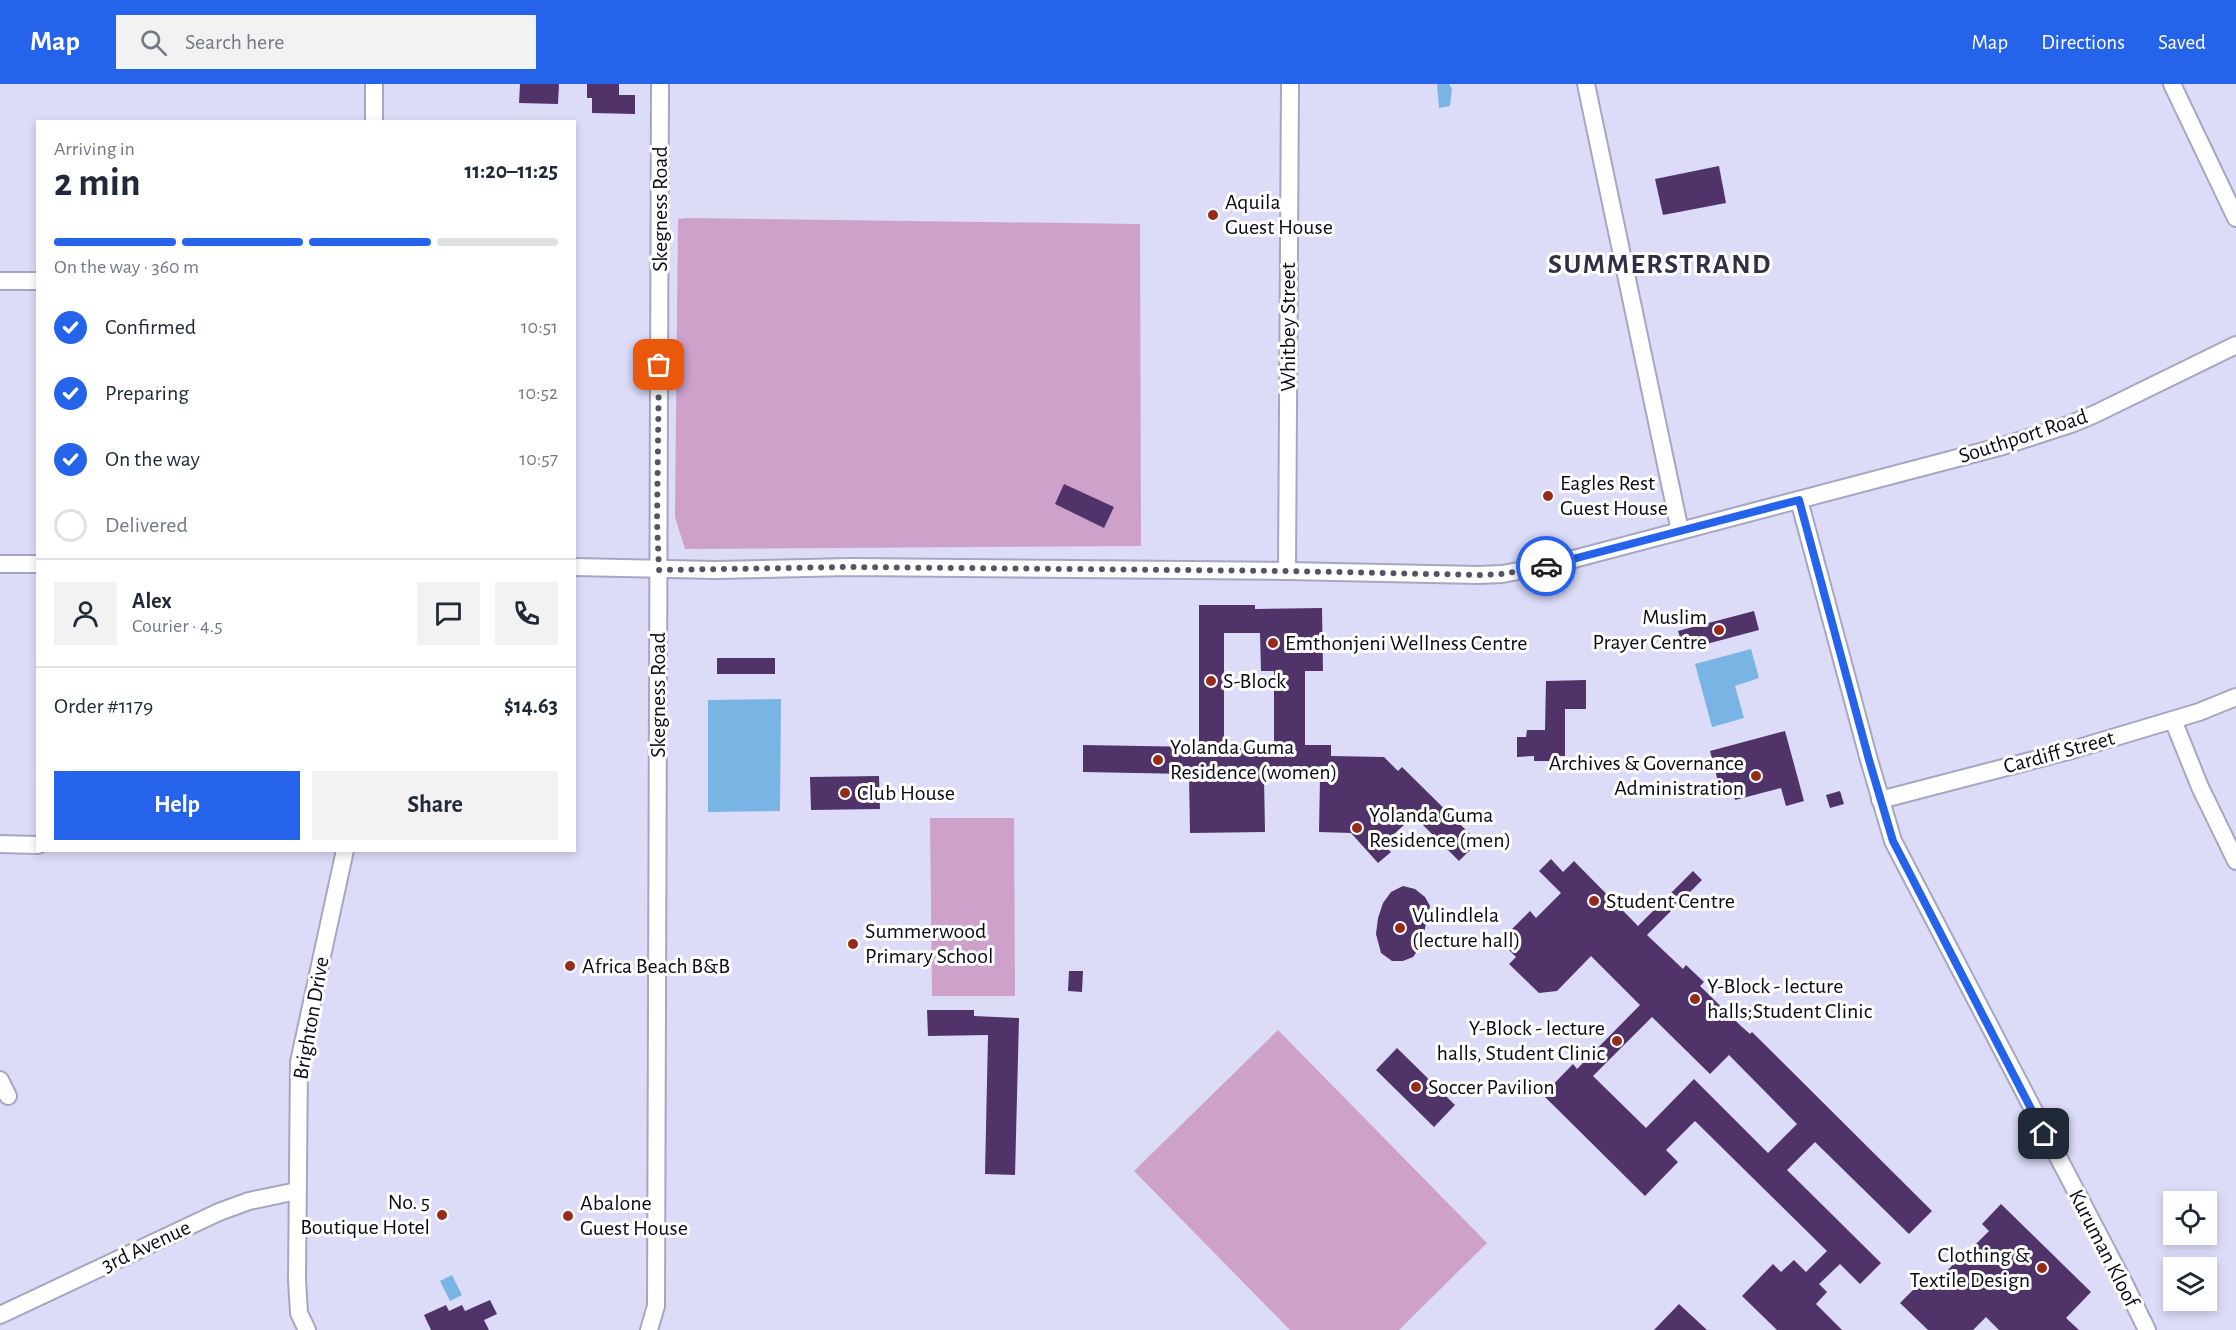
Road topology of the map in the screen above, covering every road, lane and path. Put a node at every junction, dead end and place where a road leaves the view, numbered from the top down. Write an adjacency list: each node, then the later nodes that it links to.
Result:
1 (374, 84): 6 (street)
2 (660, 84): 16 (street, Skegness Road)
3 (1290, 84): 17 (street, Whitbey Street)
4 (1586, 84): 12 (street)
5 (2172, 84): 7 (street)
6 (374, 120)
7 (2236, 218)
8 (0, 281): 9 (street)
9 (36, 281)
10 (2236, 345): 11 (street, Southport Road)
11 (1799, 500): 12 (street, Southport Road); 20 (street, Kuruman Kloof)
12 (1680, 531): 17 (street, Southport Road)
13 (0, 564): 14 (street)
14 (36, 564)
15 (576, 567): 16 (street, Southport Road)
16 (659, 570): 17 (street, Southport Road); 28 (street, Skegness Road)
17 (1287, 571)
18 (2236, 697): 19 (street, Cardiff Street)
19 (2173, 720): 20 (street, Cardiff Street); 24 (street)
20 (1880, 800): 33 (street, Kuruman Kloof)
21 (0, 844): 22 (street)
22 (36, 845)
23 (345, 852): 27 (street, Brighton Drive)
24 (2236, 861)
25 (0, 1080): 26 (street)
26 (8, 1096)
27 (297, 1191): 29 (street, 3rd Avenue); 30 (street, Brighton Drive)
28 (656, 1306): 31 (street, Skegness Road); 32 (street, Skegness Road)
29 (0, 1315)
30 (307, 1330)
31 (649, 1330)
32 (664, 1330)
33 (2146, 1330)

